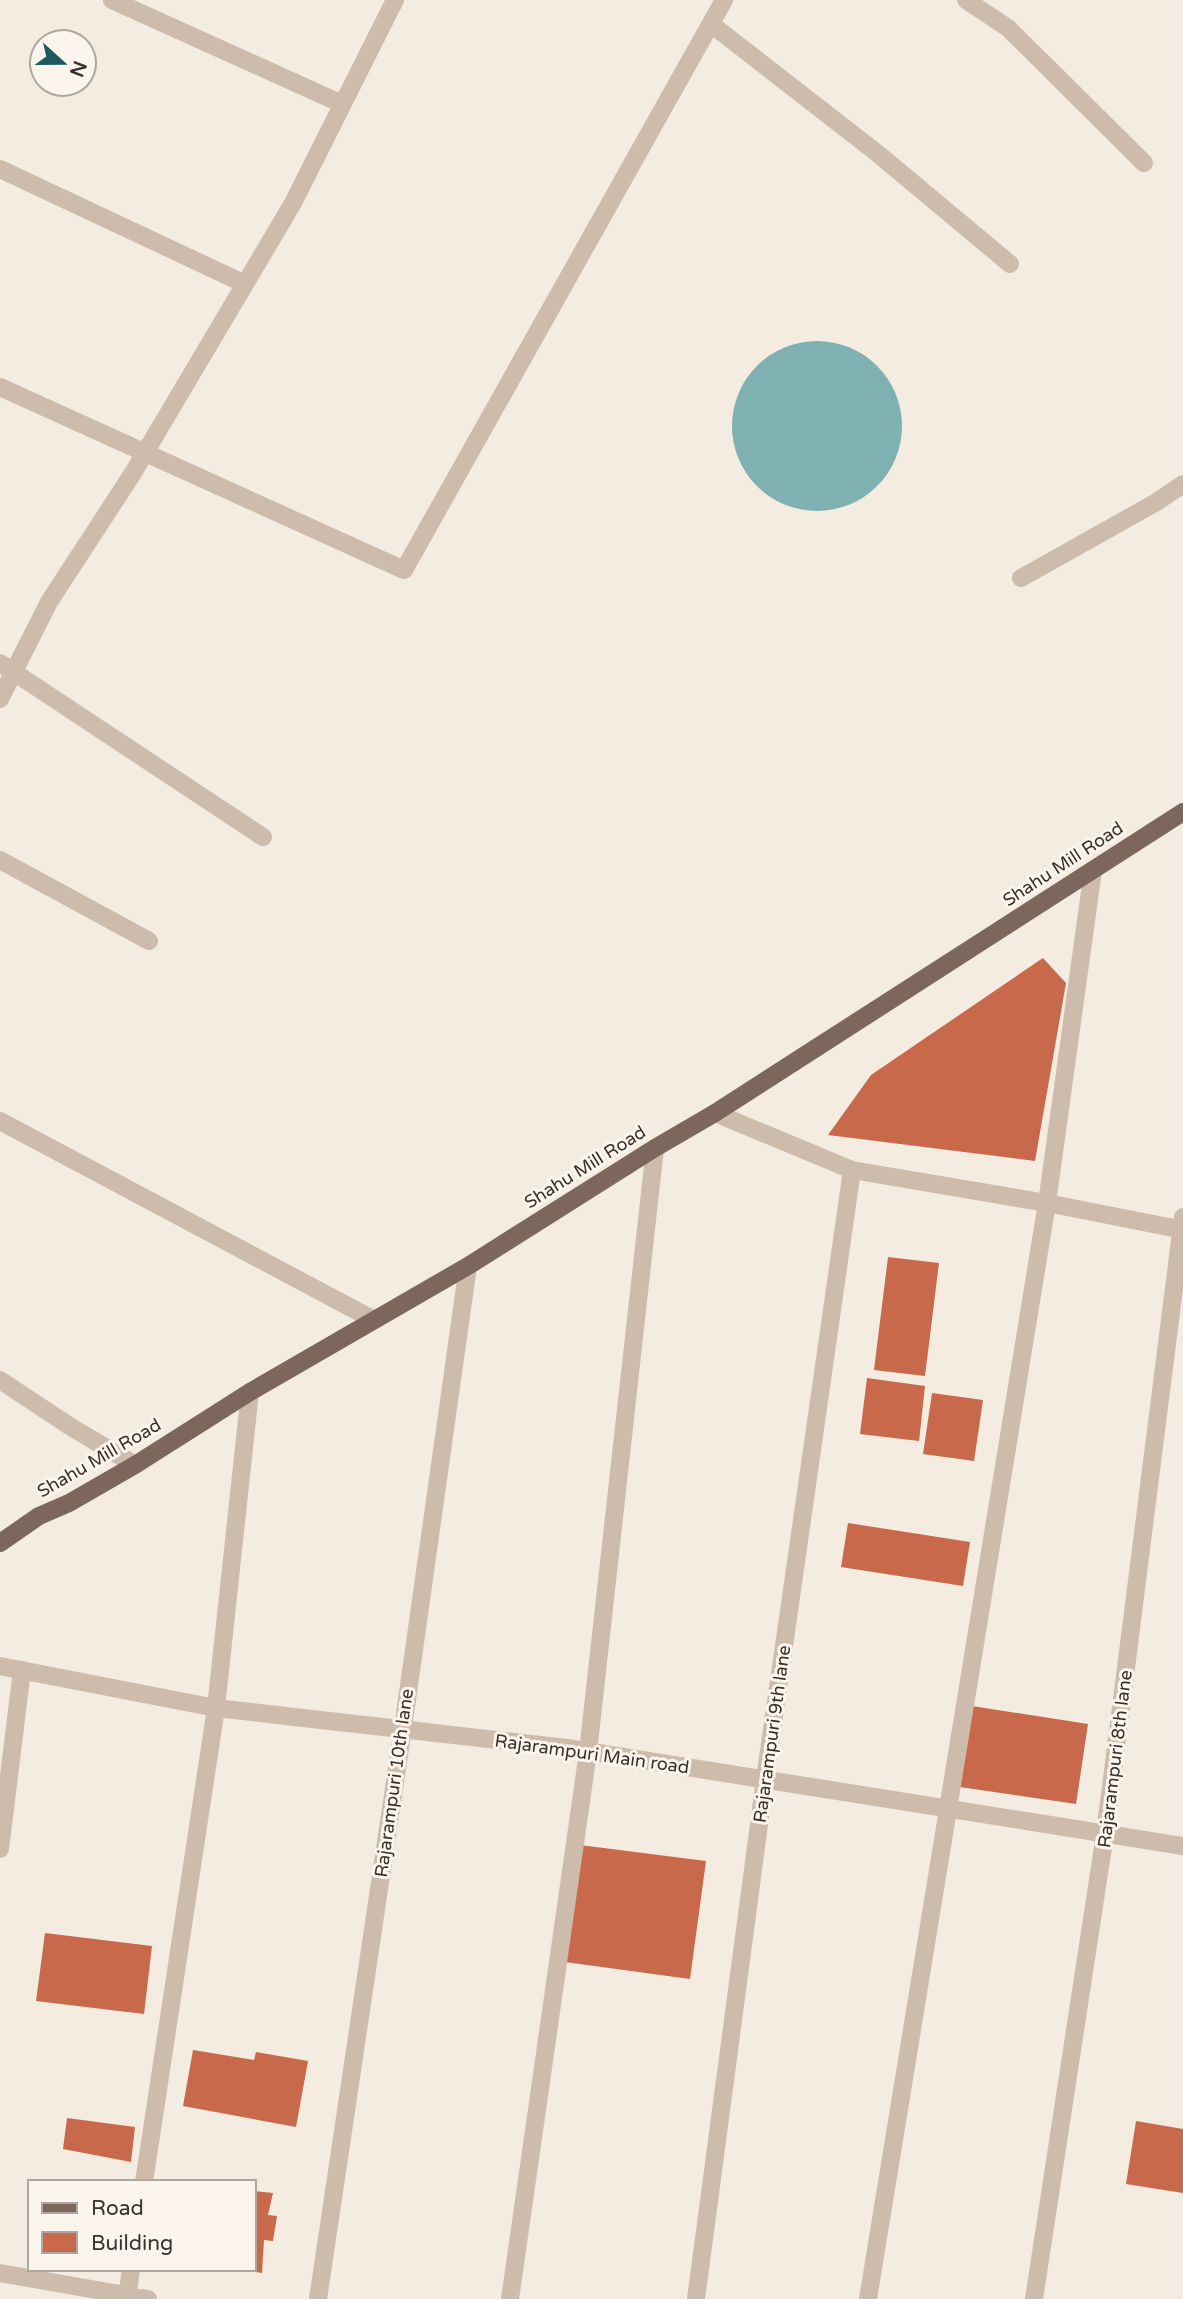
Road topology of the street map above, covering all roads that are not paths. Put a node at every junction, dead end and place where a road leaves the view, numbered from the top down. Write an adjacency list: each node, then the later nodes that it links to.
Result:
1 (112, 0): 6 (street)
2 (395, 0): 6 (street)
3 (724, 0): 5 (street)
4 (966, 0): 7 (street)
5 (711, 24): 9 (street); 12 (street)
6 (342, 104): 10 (street)
7 (1144, 163)
8 (0, 169): 10 (street)
9 (1010, 264)
10 (245, 284): 12 (street)
11 (0, 387): 12 (street)
12 (145, 453): 15 (street)
13 (1183, 484): 14 (street)
14 (1021, 578)
15 (7, 667): 16 (street); 18 (street)
16 (0, 699)
17 (1183, 812): 20 (main road, Shahu Mill Road)
18 (263, 837)
19 (0, 860): 21 (street)
20 (1093, 870): 22 (main road, Shahu Mill Road); 26 (street)
21 (149, 941)
22 (715, 1113): 24 (main road, Shahu Mill Road); 25 (street)
23 (0, 1121): 29 (street)
24 (655, 1148): 28 (main road, Shahu Mill Road); 38 (street)
25 (852, 1170): 26 (street); 39 (street, Rajarampuri 9th lane)
26 (1047, 1203): 27 (street); 40 (street)
27 (1182, 1226): 41 (street, Rajarampuri 8th lane)
28 (468, 1266): 29 (main road, Shahu Mill Road); 37 (street, Rajarampuri 10th lane)
29 (374, 1320): 31 (main road, Shahu Mill Road)
30 (0, 1380): 32 (street)
31 (250, 1392): 32 (main road, Shahu Mill Road); 36 (street)
32 (135, 1465): 33 (main road, Shahu Mill Road)
33 (0, 1544)
34 (0, 1666): 35 (street, Rajarampuri Main road)
35 (22, 1670): 36 (street, Rajarampuri Main road); 43 (street)
36 (216, 1708): 37 (street, Rajarampuri Main road); 44 (street)
37 (402, 1728): 38 (street, Rajarampuri Main road); 49 (street, Rajarampuri 10th lane)
38 (588, 1752): 39 (street, Rajarampuri Main road); 50 (street)
39 (765, 1779): 40 (street, Rajarampuri Main road); 51 (street, Rajarampuri 9th lane)
40 (948, 1809): 41 (street, Rajarampuri Main road); 52 (street)
41 (1105, 1834): 42 (street, Rajarampuri Main road); 53 (street, Rajarampuri 8th lane)
42 (1183, 1846)
43 (0, 1849)
44 (144, 2180)
45 (131, 2271): 47 (street)
46 (0, 2273): 47 (street)
47 (127, 2297): 48 (street)
48 (148, 2299)
49 (318, 2299)
50 (510, 2299)
51 (696, 2299)
52 (868, 2299)
53 (1034, 2299)

